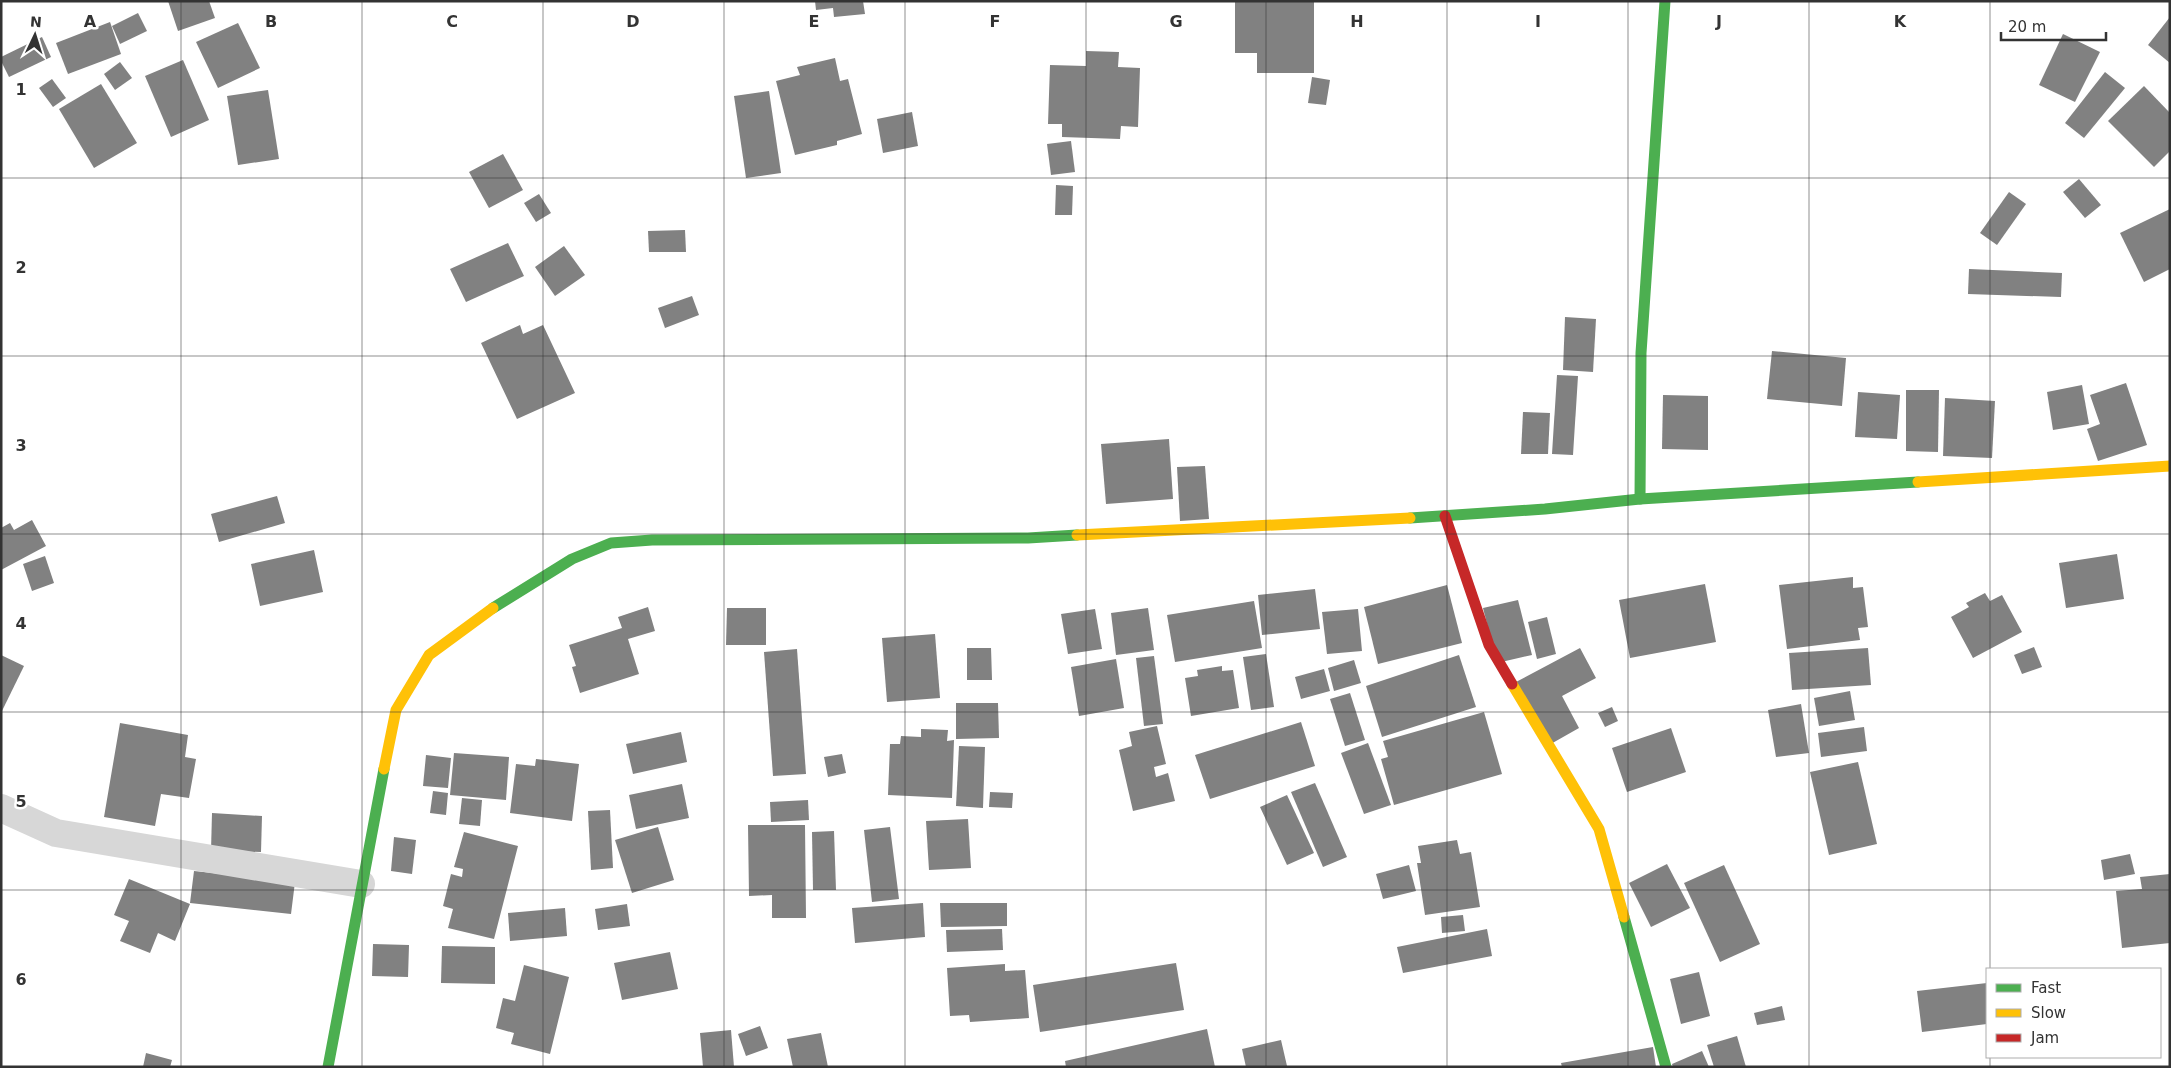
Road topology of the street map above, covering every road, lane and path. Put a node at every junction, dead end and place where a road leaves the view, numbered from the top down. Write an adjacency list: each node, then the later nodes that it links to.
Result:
1 (1665, 1): 3 (street)
2 (2170, 466): 3 (street)
3 (1640, 499): 4 (street)
4 (1445, 516): 6 (street); 8 (street)
5 (1, 808): 6 (street)
6 (360, 884): 7 (street)
7 (328, 1067)
8 (1666, 1067)

